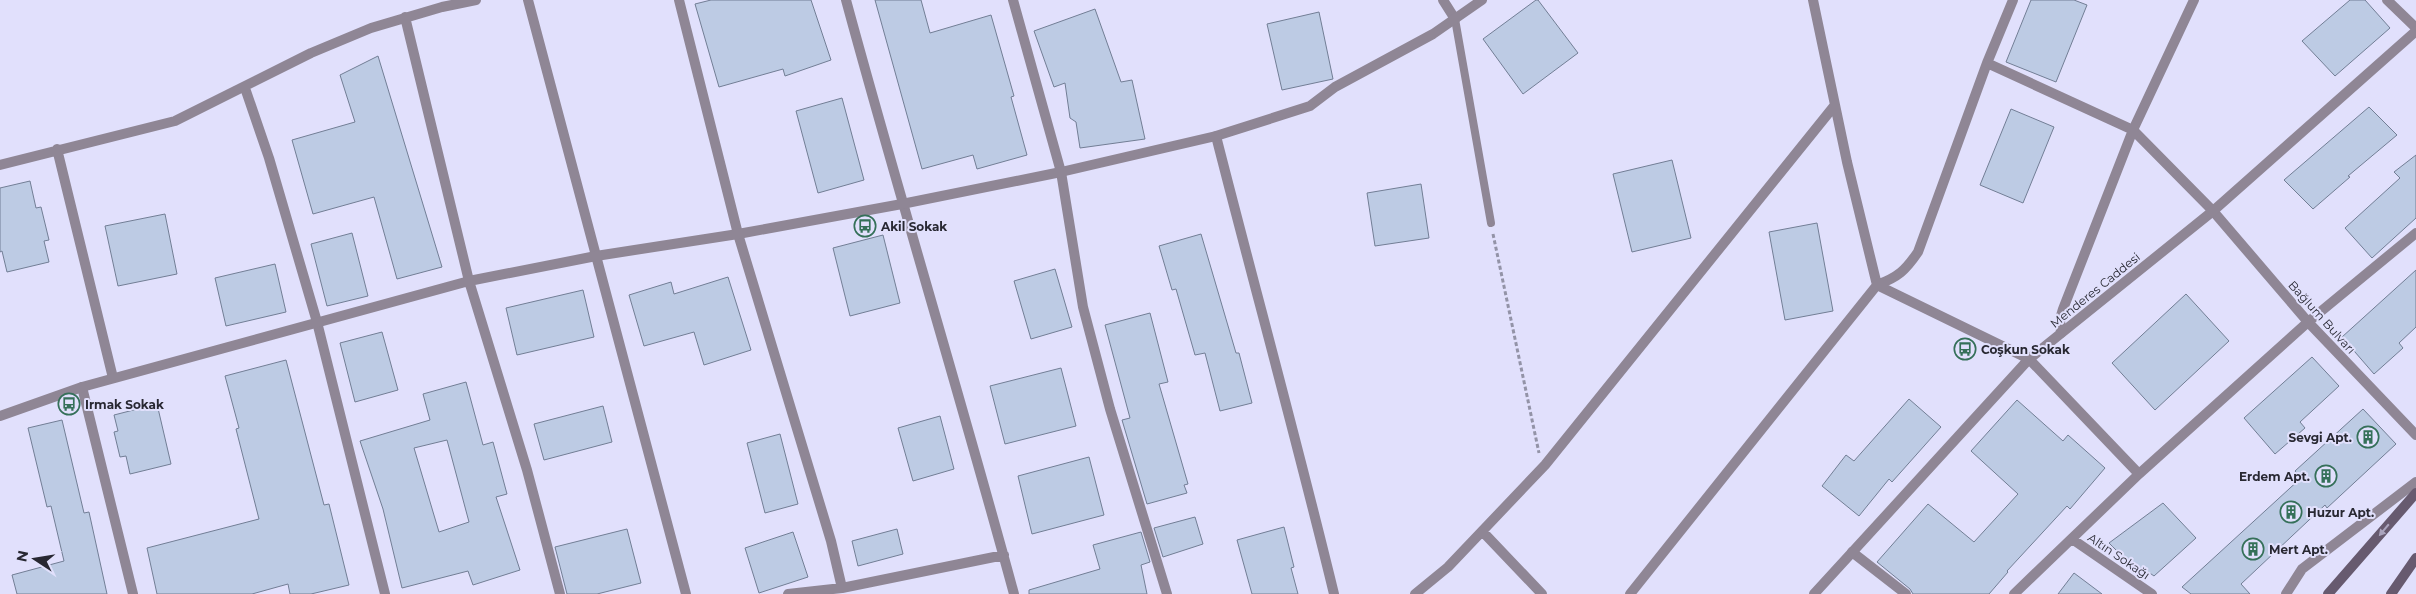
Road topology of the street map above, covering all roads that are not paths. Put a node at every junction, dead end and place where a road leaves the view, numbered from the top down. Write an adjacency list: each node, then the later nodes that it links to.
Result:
1 (476, 0): 12 (street)
2 (528, 0): 28 (street)
3 (679, 0): 27 (street)
4 (846, 0): 23 (street)
5 (1013, 0): 22 (street)
6 (1443, 0): 13 (street)
7 (1482, 0): 13 (street)
8 (1813, 0): 17 (street)
9 (2014, 0): 15 (street)
10 (2194, 0): 18 (street)
11 (2387, 0): 14 (street)
12 (405, 17): 16 (street); 29 (street)
13 (1455, 19): 19 (street); 25 (lane)
14 (2416, 29): 24 (street, Menderes Caddesi)
15 (1987, 63): 18 (street); 30 (street)
16 (245, 88): 20 (street); 31 (street)
17 (1835, 105): 30 (street); 42 (street)
18 (2133, 130): 24 (street, Bağlum Bulvarı); 33 (street)
19 (1216, 136): 22 (street); 55 (street)
20 (57, 149): 21 (street); 35 (street)
21 (0, 165)
22 (1061, 172): 23 (street); 54 (street)
23 (902, 204): 27 (street); 45 (street)
24 (2213, 211): 32 (street, Bağlum Bulvarı); 33 (street, Menderes Caddesi)
25 (1491, 223)
26 (2416, 233): 32 (street)
27 (738, 234): 28 (street); 47 (street)
28 (596, 256): 29 (street); 51 (street)
29 (469, 282): 31 (street); 50 (street)
30 (1877, 285): 34 (street); 58 (street)
31 (317, 322): 35 (street); 49 (street)
32 (2308, 322): 38 (street, Bağlum Bulvarı); 39 (street)
33 (2061, 333): 34 (street, Menderes Caddesi)
34 (2029, 359): 39 (street); 44 (street, Menderes Caddesi)
35 (113, 378): 36 (street)
36 (82, 387): 37 (street); 48 (street)
37 (0, 416)
38 (2416, 435)
39 (2139, 474): 43 (street)
40 (2416, 482): 63 (street)
41 (2416, 492): 64 (main road, one-way to 64)
42 (1482, 531): 56 (street); 57 (street)
43 (2072, 539): 61 (street); 62 (street, Altın Sokağı)
44 (1852, 552): 59 (street, Menderes Caddesi); 60 (street)
45 (1004, 555): 47 (street); 53 (street)
46 (2416, 558): 65 (main road)
47 (842, 588): 52 (street)
48 (133, 594)
49 (384, 594)
50 (560, 594)
51 (686, 594)
52 (788, 594)
53 (1014, 594)
54 (1167, 594)
55 (1334, 594)
56 (1415, 594)
57 (1542, 594)
58 (1630, 594)
59 (1814, 594)
60 (1906, 594)
61 (2014, 594)
62 (2152, 594)
63 (2286, 594)
64 (2328, 594)
65 (2391, 594)

